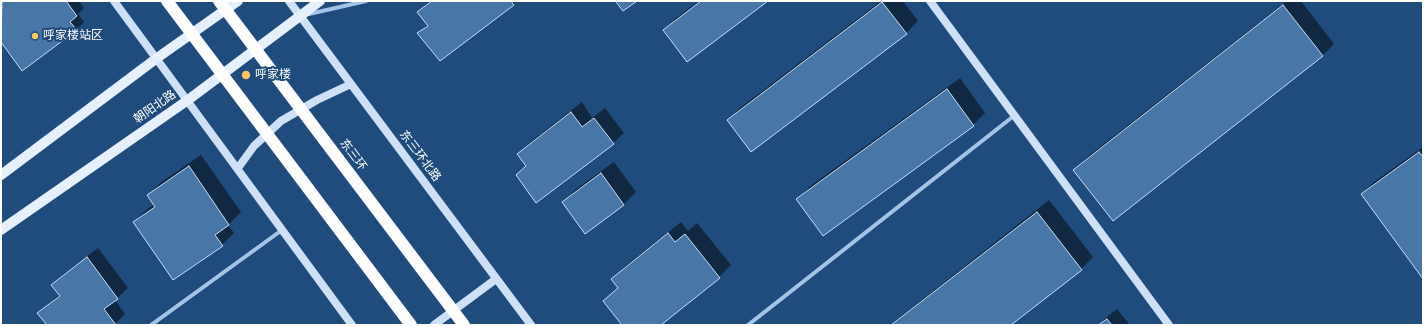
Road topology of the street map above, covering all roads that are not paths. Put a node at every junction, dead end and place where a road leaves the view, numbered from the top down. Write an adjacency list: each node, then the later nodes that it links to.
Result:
1 (114, 1): 10 (street)
2 (167, 1): 21 (highway, bridge)
3 (219, 1): 23 (highway, 东三环, bridge)
4 (238, 1): 10 (main road)
5 (290, 1): 9 (street, 东三环北路)
6 (320, 1): 9 (main road, 朝阳北路)
7 (366, 1): 9 (street)
8 (930, 1): 13 (street)
9 (300, 16): 11 (street, 东三环北路); 12 (main road, 朝阳北路)
10 (158, 58): 12 (street); 15 (main road)
11 (351, 84): 14 (street); 18 (street, 东三环北路)
12 (188, 100): 14 (street); 16 (main road, 朝阳北路)
13 (1015, 115): 25 (street); 26 (street)
14 (238, 168): 17 (street)
15 (1, 175)
16 (1, 230)
17 (282, 230): 19 (street); 20 (street)
18 (496, 279): 22 (street); 24 (street, 东三环北路)
19 (151, 325)
20 (352, 325)
21 (411, 325)
22 (434, 325)
23 (464, 325)
24 (531, 325)
25 (748, 325)
26 (1169, 325)

